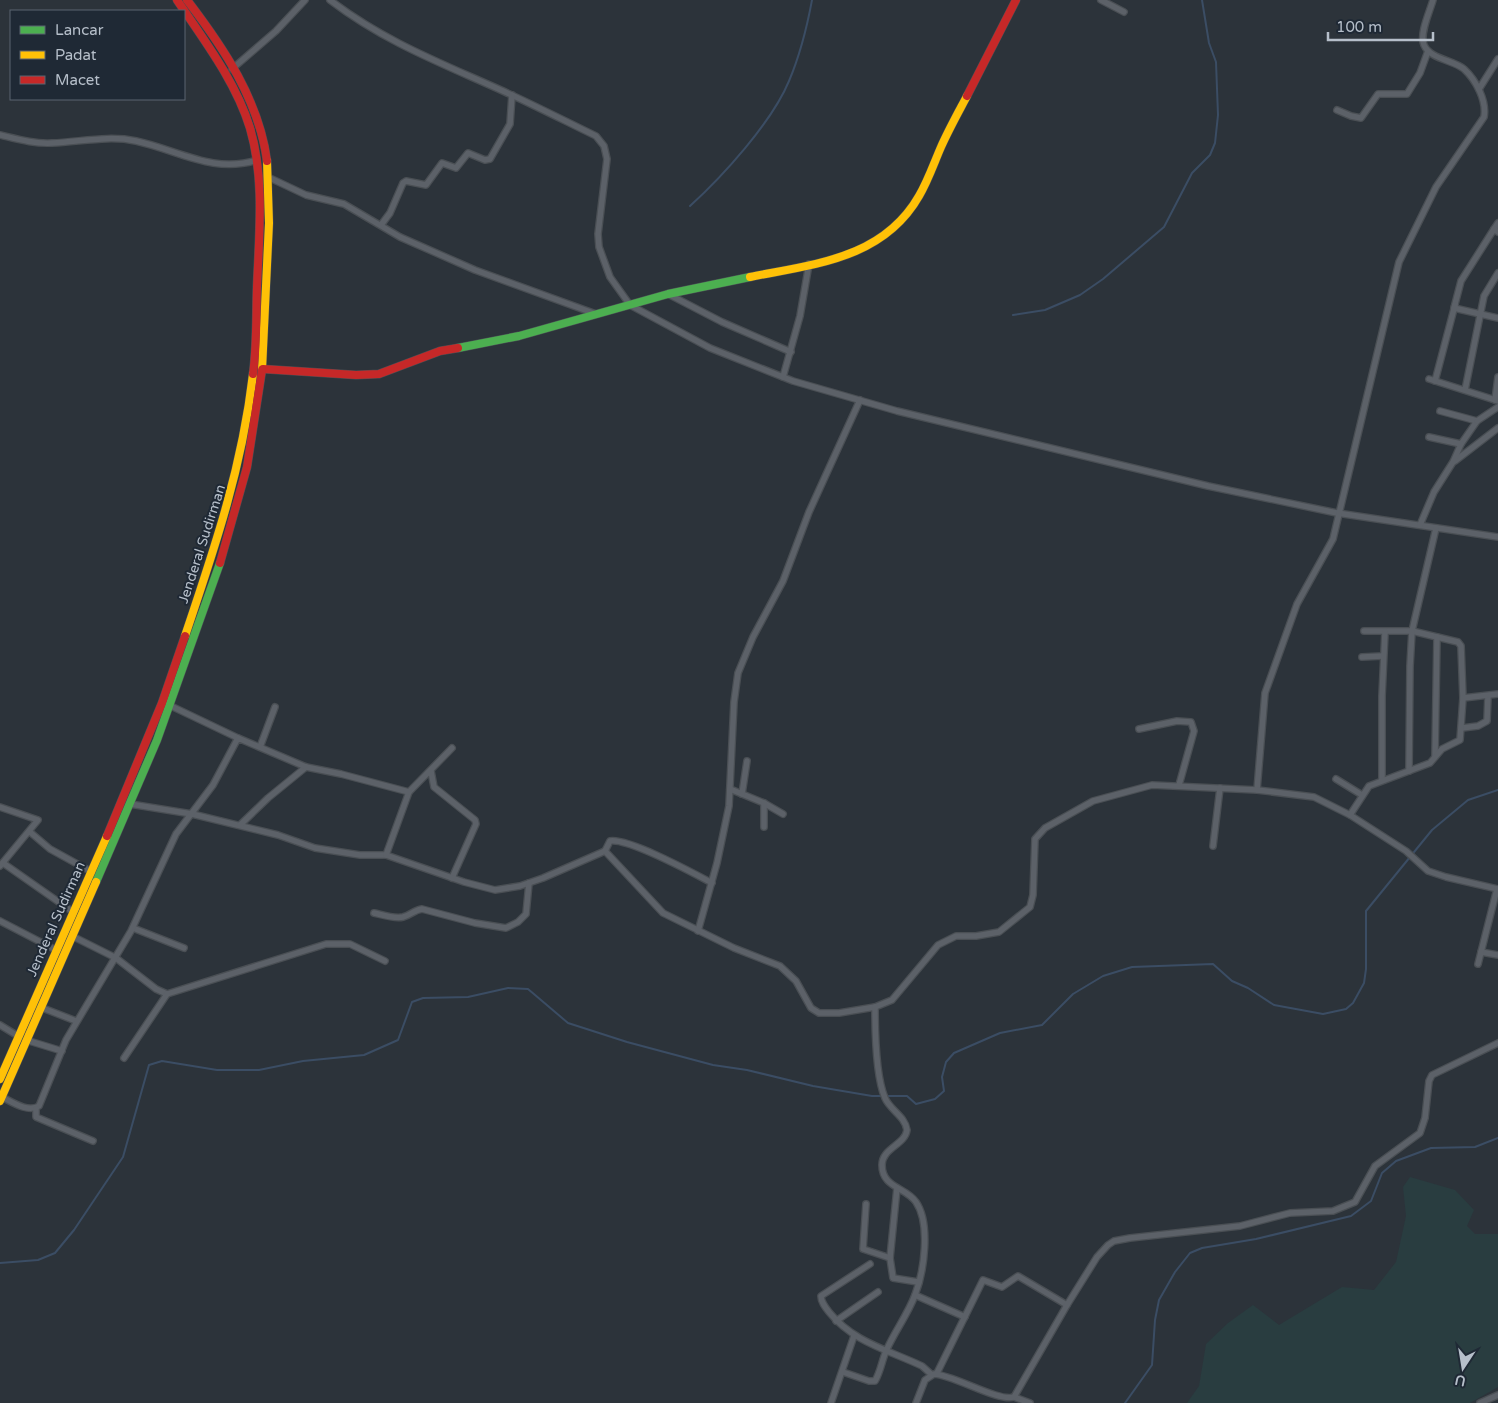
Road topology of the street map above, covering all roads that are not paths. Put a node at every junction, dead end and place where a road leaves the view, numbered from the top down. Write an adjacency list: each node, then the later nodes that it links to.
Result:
1 (187, 0): 12 (main road)
2 (305, 0): 12 (street)
3 (330, 0): 14 (street)
4 (1016, 0): 22 (main road)
5 (1101, 0): 8 (street)
6 (1433, 0): 9 (street)
7 (185, 12): 17 (main road, Jenderal Sudirman)
8 (1124, 12)
9 (1428, 51): 13 (street); 15 (street)
10 (1498, 59): 11 (street)
11 (1496, 67): 13 (street)
12 (232, 69): 18 (main road)
13 (1479, 89): 45 (street)
14 (512, 95): 20 (street); 26 (street)
15 (1337, 110)
16 (0, 135): 17 (street)
17 (257, 160): 92 (main road, Jenderal Sudirman)
18 (270, 178): 20 (street); 32 (main road)
19 (1498, 223): 21 (street)
20 (381, 225): 28 (street)
21 (1496, 230): 27 (street)
22 (809, 264): 25 (main road); 31 (street)
23 (1498, 273): 29 (street)
24 (1458, 291): 27 (street)
25 (668, 294): 26 (main road); 31 (street)
26 (630, 305): 28 (main road); 33 (street)
27 (1454, 308): 29 (street); 35 (street)
28 (596, 314): 32 (main road)
29 (1482, 314): 30 (street); 35 (street)
30 (1498, 318)
31 (791, 352): 33 (street)
32 (263, 369): 58 (main road)
33 (783, 377): 36 (street)
34 (1498, 377): 37 (street)
35 (1465, 390): 37 (street)
36 (860, 400): 45 (street); 74 (street)
37 (1497, 400)
38 (1498, 407): 40 (street)
39 (1440, 411): 40 (street)
40 (1477, 421): 43 (street)
41 (1498, 428): 44 (street)
42 (1429, 437): 43 (street)
43 (1461, 444): 44 (street)
44 (1453, 462): 46 (street)
45 (1337, 513): 46 (street); 75 (street)
46 (1420, 525): 47 (street)
47 (1436, 528): 48 (street); 50 (street)
48 (1498, 537)
49 (1364, 631): 51 (street)
50 (1412, 631): 51 (street); 52 (street); 69 (street)
51 (1385, 632): 53 (street)
52 (1437, 638): 57 (street); 65 (street)
53 (1383, 656): 54 (street); 71 (street)
54 (1362, 657)
55 (1498, 694): 56 (street)
56 (1488, 696): 57 (street); 60 (street)
57 (1463, 698): 60 (street)
58 (171, 706): 62 (street); 80 (main road)
59 (275, 707): 63 (street)
60 (1462, 728): 65 (street)
61 (1139, 729): 72 (street)
62 (238, 738): 63 (street); 82 (street)
63 (260, 747): 67 (street)
64 (452, 748): 68 (street)
65 (1435, 758): 69 (street)
66 (747, 761): 77 (street)
67 (306, 768): 76 (street); 85 (street)
68 (430, 771): 76 (street); 93 (street)
69 (1409, 772): 71 (street)
70 (1336, 779): 78 (street)
71 (1382, 780): 78 (street)
72 (1180, 785): 73 (street); 112 (street)
73 (1220, 788): 75 (street); 88 (street)
74 (730, 789): 77 (street); 95 (street)
75 (1257, 790): 84 (street)
76 (409, 792): 90 (street)
77 (742, 794): 79 (street)
78 (1362, 795): 84 (street)
79 (764, 803): 83 (street); 86 (street)
80 (130, 804): 82 (street); 102 (main road)
81 (0, 806): 87 (street)
82 (192, 814): 85 (street); 100 (street)
83 (783, 814)
84 (1350, 815): 96 (street)
85 (240, 825): 90 (street)
86 (764, 827)
87 (30, 832): 91 (street); 92 (street)
88 (1213, 846)
89 (605, 851): 94 (street); 95 (street); 101 (street)
90 (386, 855): 93 (street)
91 (1, 865): 97 (street)
92 (90, 871): 97 (main road, Jenderal Sudirman)
93 (452, 878): 94 (street)
94 (529, 883): 98 (street)
95 (712, 883): 101 (street)
96 (1497, 889): 105 (street)
97 (73, 912): 104 (main road, Jenderal Sudirman)
98 (374, 913)
99 (0, 921): 104 (street)
100 (133, 928): 103 (street); 107 (street)
101 (698, 931): 112 (street)
102 (72, 936): 107 (street); 111 (main road)
103 (184, 948)
104 (56, 950): 115 (main road, Jenderal Sudirman)
105 (1481, 952): 106 (street); 109 (street)
106 (1498, 955)
107 (116, 958): 110 (street); 113 (street)
108 (386, 961): 110 (street)
109 (1478, 964)
110 (167, 994): 119 (street)
111 (40, 1007): 113 (street); 116 (main road)
112 (875, 1007): 124 (street)
113 (76, 1021): 118 (street)
114 (0, 1025): 115 (street)
115 (18, 1036): 120 (main road, Jenderal Sudirman)
116 (26, 1040): 118 (street); 121 (main road)
117 (1498, 1043): 131 (street)
118 (62, 1051): 122 (street)
119 (124, 1058)
120 (0, 1079)
121 (1, 1099): 122 (street)
122 (36, 1109): 123 (street)
123 (93, 1141)
124 (897, 1188): 126 (street); 128 (street)
125 (866, 1204): 126 (street)
126 (890, 1258): 128 (street)
127 (870, 1264): 133 (street)
128 (918, 1282): 130 (street)
129 (878, 1292): 133 (street)
130 (916, 1295): 132 (street); 135 (street)
131 (1067, 1305): 132 (street); 139 (street)
132 (965, 1317): 137 (street)
133 (836, 1320): 134 (street)
134 (854, 1336): 135 (street); 136 (street)
135 (887, 1350): 136 (street); 137 (street)
136 (843, 1372): 140 (street)
137 (934, 1374): 139 (street); 141 (street)
138 (1498, 1395): 143 (street)
139 (1011, 1400): 142 (street)
140 (831, 1403)
141 (916, 1403)
142 (1030, 1403)
143 (1480, 1403)

